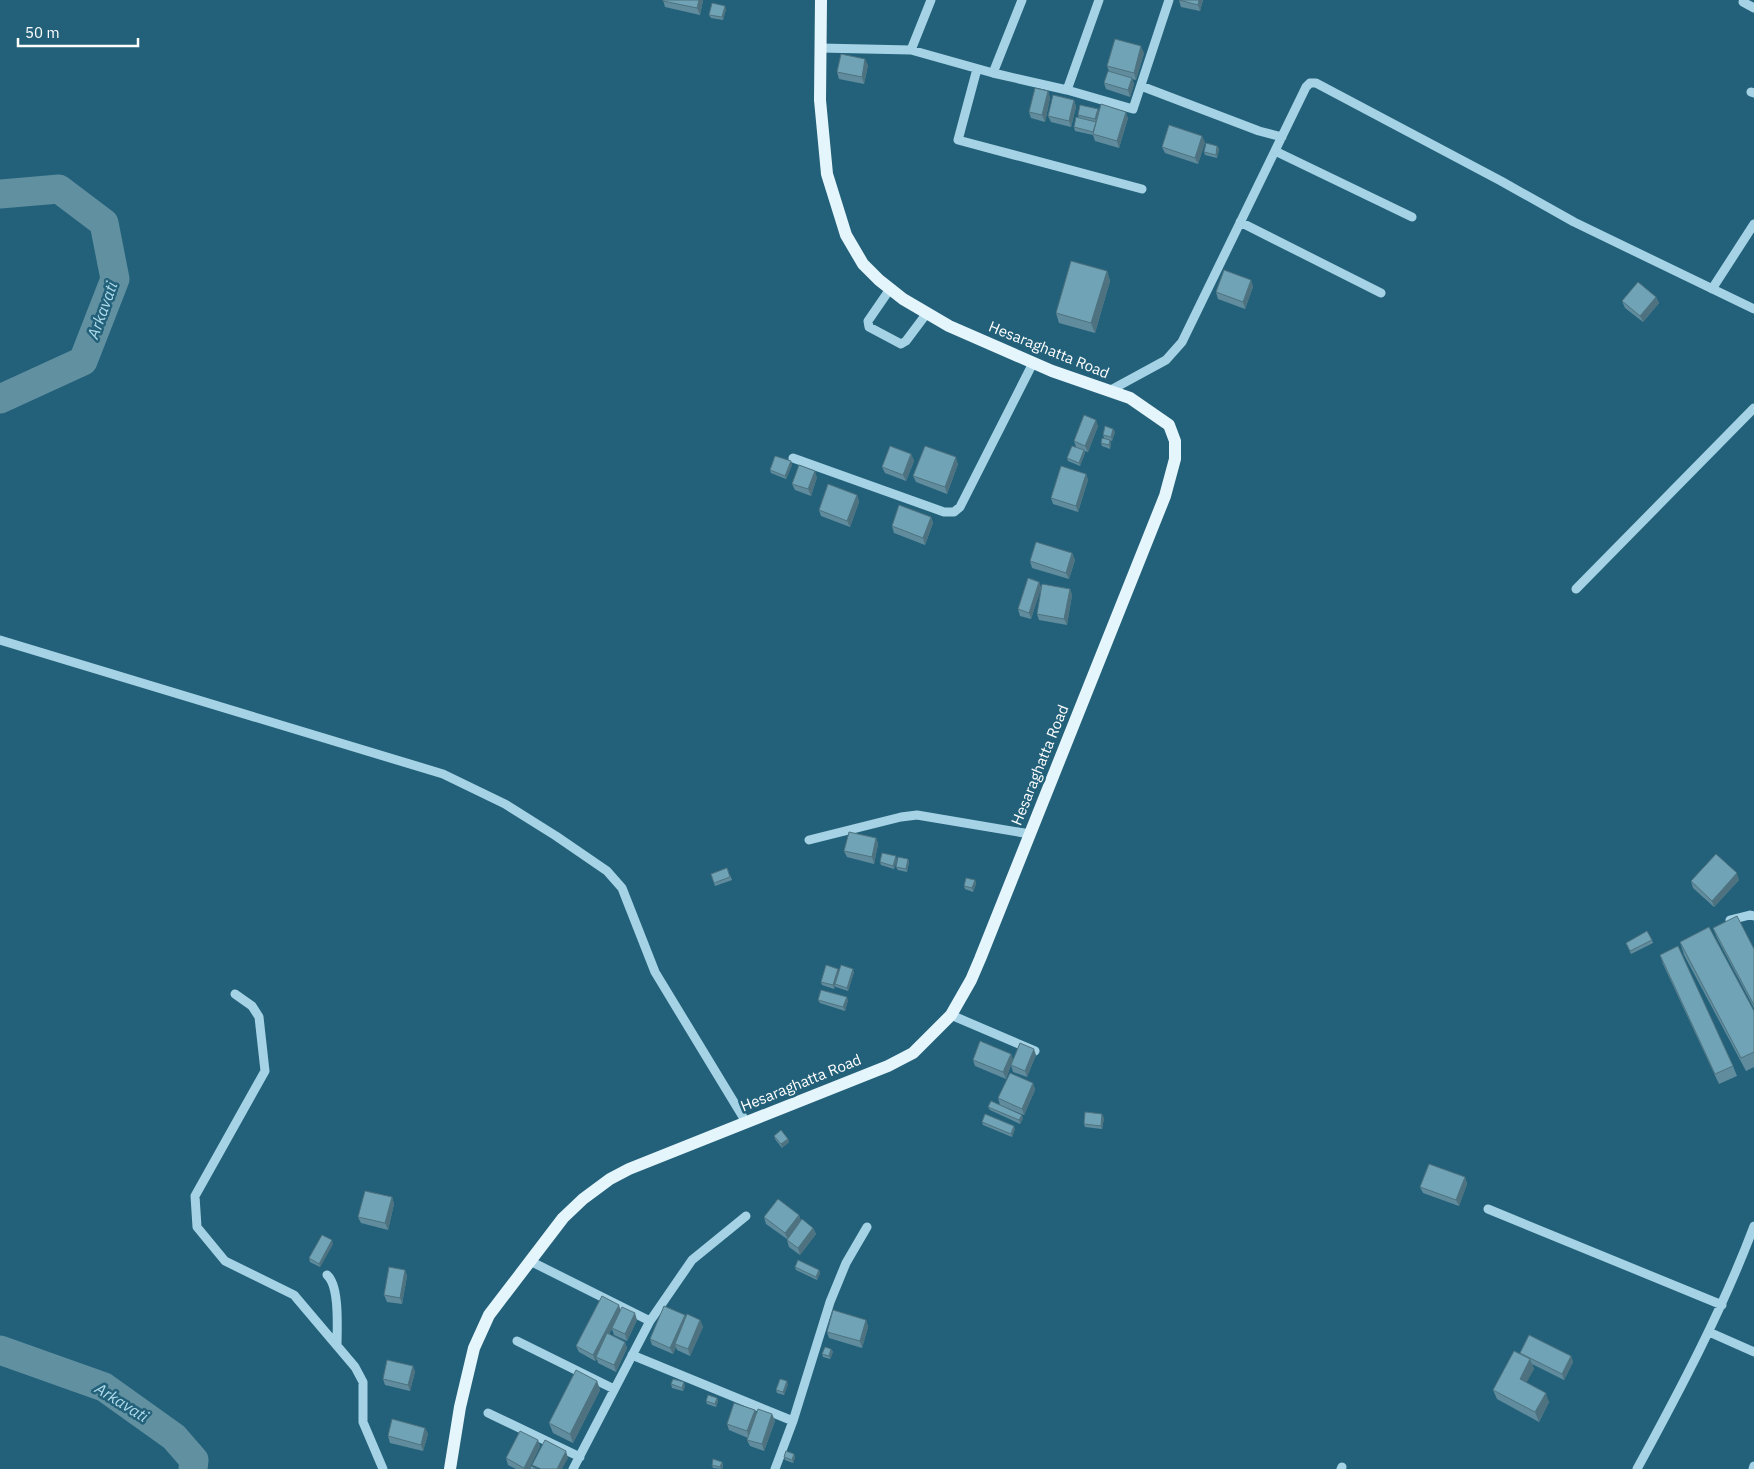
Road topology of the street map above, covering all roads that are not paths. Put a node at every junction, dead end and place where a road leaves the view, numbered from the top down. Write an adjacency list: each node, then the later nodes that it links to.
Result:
1 (821, 0): 8 (main road, Hesaraghatta Road)
2 (931, 0): 9 (street)
3 (1022, 0): 11 (street)
4 (1099, 0): 13 (street)
5 (1169, 0): 12 (street)
6 (1743, 2): 7 (street)
7 (1754, 8)
8 (820, 48): 9 (street); 20 (main road, Hesaraghatta Road)
9 (911, 50): 10 (street)
10 (977, 69): 11 (street); 16 (street)
11 (993, 73): 13 (street)
12 (1141, 86): 13 (street); 14 (street)
13 (1067, 90)
14 (1282, 137): 15 (street); 21 (street)
15 (1275, 151): 17 (street); 18 (street)
16 (1142, 190)
17 (1412, 217)
18 (1240, 222): 22 (street); 26 (street)
19 (1754, 224): 21 (street)
20 (890, 289): 24 (main road, Hesaraghatta Road); 24 (street)
21 (1712, 289): 23 (street)
22 (1381, 293)
23 (1754, 308)
24 (928, 313): 25 (main road, Hesaraghatta Road)
25 (1033, 363): 26 (main road, Hesaraghatta Road); 28 (street)
26 (1109, 391): 31 (main road, Hesaraghatta Road)
27 (1754, 408): 29 (street)
28 (793, 458)
29 (1576, 590)
30 (0, 640): 38 (street)
31 (1030, 834): 32 (street); 36 (main road, Hesaraghatta Road)
32 (809, 840)
33 (1754, 916): 34 (street)
34 (1730, 920)
35 (235, 994): 49 (street)
36 (951, 1015): 37 (street); 38 (main road, Hesaraghatta Road)
37 (1035, 1051)
38 (746, 1122): 43 (main road, Hesaraghatta Road)
39 (1488, 1209): 45 (street)
40 (746, 1216): 46 (street)
41 (1754, 1226): 45 (street)
42 (867, 1227): 54 (street)
43 (530, 1261): 46 (street); 57 (main road, Hesaraghatta Road)
44 (326, 1275): 49 (street)
45 (1722, 1304): 47 (street)
46 (650, 1321): 51 (street)
47 (1709, 1332): 50 (street); 60 (street)
48 (517, 1341): 52 (street)
49 (337, 1346): 56 (street)
50 (1754, 1352)
51 (632, 1355): 52 (street); 54 (street)
52 (614, 1389): 55 (street)
53 (488, 1413): 55 (street)
54 (793, 1421): 59 (street)
55 (580, 1457): 58 (street)
56 (382, 1469)
57 (450, 1469)
58 (573, 1469)
59 (775, 1469)
60 (1637, 1469)

